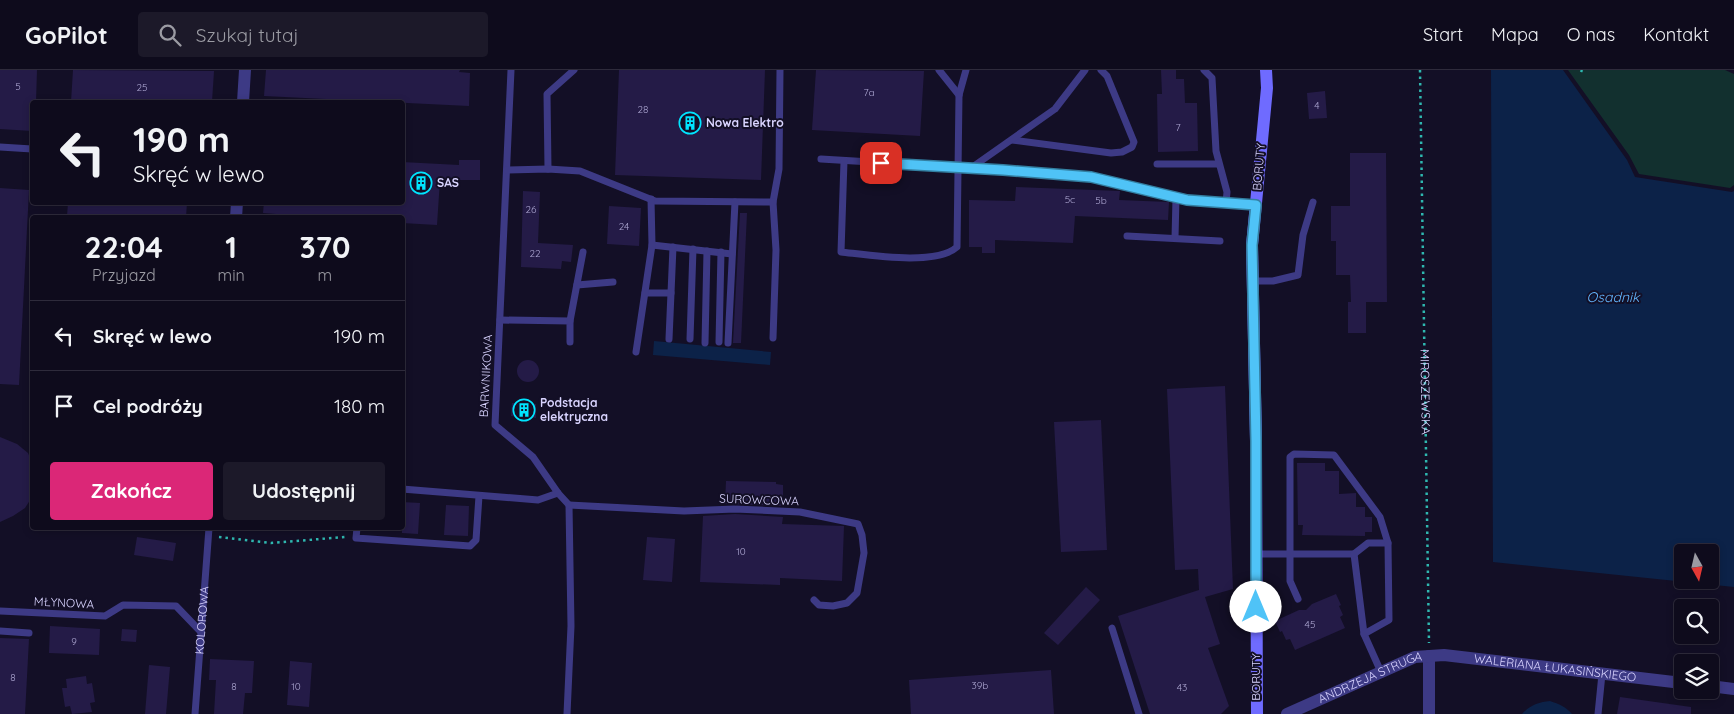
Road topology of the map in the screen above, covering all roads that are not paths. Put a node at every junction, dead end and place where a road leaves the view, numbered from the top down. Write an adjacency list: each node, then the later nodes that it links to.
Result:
1 (245, 70): 12 (street)
2 (511, 70): 23 (lane, BARWNIKOWA)
3 (574, 70): 22 (lane)
4 (780, 70): 27 (lane)
5 (938, 70): 11 (lane)
6 (966, 70): 11 (lane)
7 (1084, 70): 13 (lane)
8 (1101, 70): 13 (lane)
9 (1204, 70): 19 (lane)
10 (1266, 70): 30 (street, BORUTY)
11 (959, 95): 20 (lane)
12 (243, 100)
13 (1012, 140): 21 (lane)
14 (0, 147): 15 (lane)
15 (30, 149)
16 (821, 159): 17 (lane)
17 (844, 161): 20 (lane); 20 (lane)
18 (1157, 164): 19 (lane)
19 (1218, 164): 29 (lane)
20 (959, 167): 21 (lane)
21 (971, 168): 24 (lane)
22 (548, 169): 23 (lane); 25 (lane)
23 (507, 170): 51 (lane, BARWNIKOWA)
24 (1176, 198): 29 (lane); 32 (lane)
25 (651, 199): 26 (lane); 34 (lane)
26 (735, 202): 27 (lane); 40 (lane)
27 (772, 202): 53 (lane)
28 (1313, 202): 41 (lane)
29 (1226, 203): 30 (lane)
30 (1256, 205): 41 (street, BORUTY)
31 (1127, 236): 32 (lane)
32 (1175, 238): 33 (lane)
33 (1220, 241)
34 (652, 245): 35 (lane); 46 (lane)
35 (673, 247): 36 (lane); 47 (lane)
36 (693, 249): 37 (lane); 43 (lane)
37 (707, 251): 39 (lane); 44 (lane)
38 (583, 252): 45 (lane)
39 (721, 252): 40 (lane); 48 (lane)
40 (732, 254): 59 (lane)
41 (1254, 281): 69 (street, BORUTY)
42 (613, 282): 45 (lane)
43 (692, 283): 44 (lane); 50 (lane)
44 (706, 284): 49 (lane)
45 (577, 285): 52 (lane)
46 (645, 293): 47 (lane); 60 (lane)
47 (671, 293): 54 (lane)
48 (720, 311): 49 (lane); 57 (lane)
49 (705, 312): 50 (lane); 58 (lane)
50 (691, 313): 55 (lane)
51 (500, 320): 52 (lane); 62 (lane, BARWNIKOWA)
52 (570, 321): 56 (lane)
53 (773, 338)
54 (669, 339)
55 (690, 339)
56 (570, 342)
57 (719, 342)
58 (705, 343)
59 (728, 343)
60 (636, 352)
61 (405, 489): 63 (lane)
62 (558, 493): 63 (lane); 64 (lane, BARWNIKOWA)
63 (479, 496): 66 (lane)
64 (569, 506): 72 (lane, SUROWCOWA); 86 (lane)
65 (208, 530): 76 (lane, KOLOROWA)
66 (357, 530)
67 (1388, 543): 68 (lane); 70 (lane); 78 (lane)
68 (1289, 553): 69 (lane); 70 (lane); 71 (lane)
69 (1256, 554): 88 (street, BORUTY)
70 (1354, 554): 78 (lane)
71 (1298, 599)
72 (814, 600)
73 (0, 611): 76 (lane, MŁYNOWA)
74 (1112, 628): 87 (lane)
75 (0, 632): 77 (lane)
76 (201, 632): 85 (lane, KOLOROWA)
77 (29, 633)
78 (1364, 634): 80 (lane)
79 (1429, 656): 80 (street, ANDRZEJA STRUGA); 81 (street, WALERIANA ŁUKASIŃSKIEGO); 90 (street)
80 (1381, 672): 89 (street, ANDRZEJA STRUGA)
81 (1602, 674): 82 (street, WALERIANA ŁUKASIŃSKIEGO); 91 (lane)
82 (1674, 682)
83 (1719, 687): 84 (street)
84 (1734, 689)
85 (196, 714)
86 (567, 714)
87 (1139, 714)
88 (1257, 714)
89 (1287, 714)
90 (1429, 714)
91 (1598, 714)

